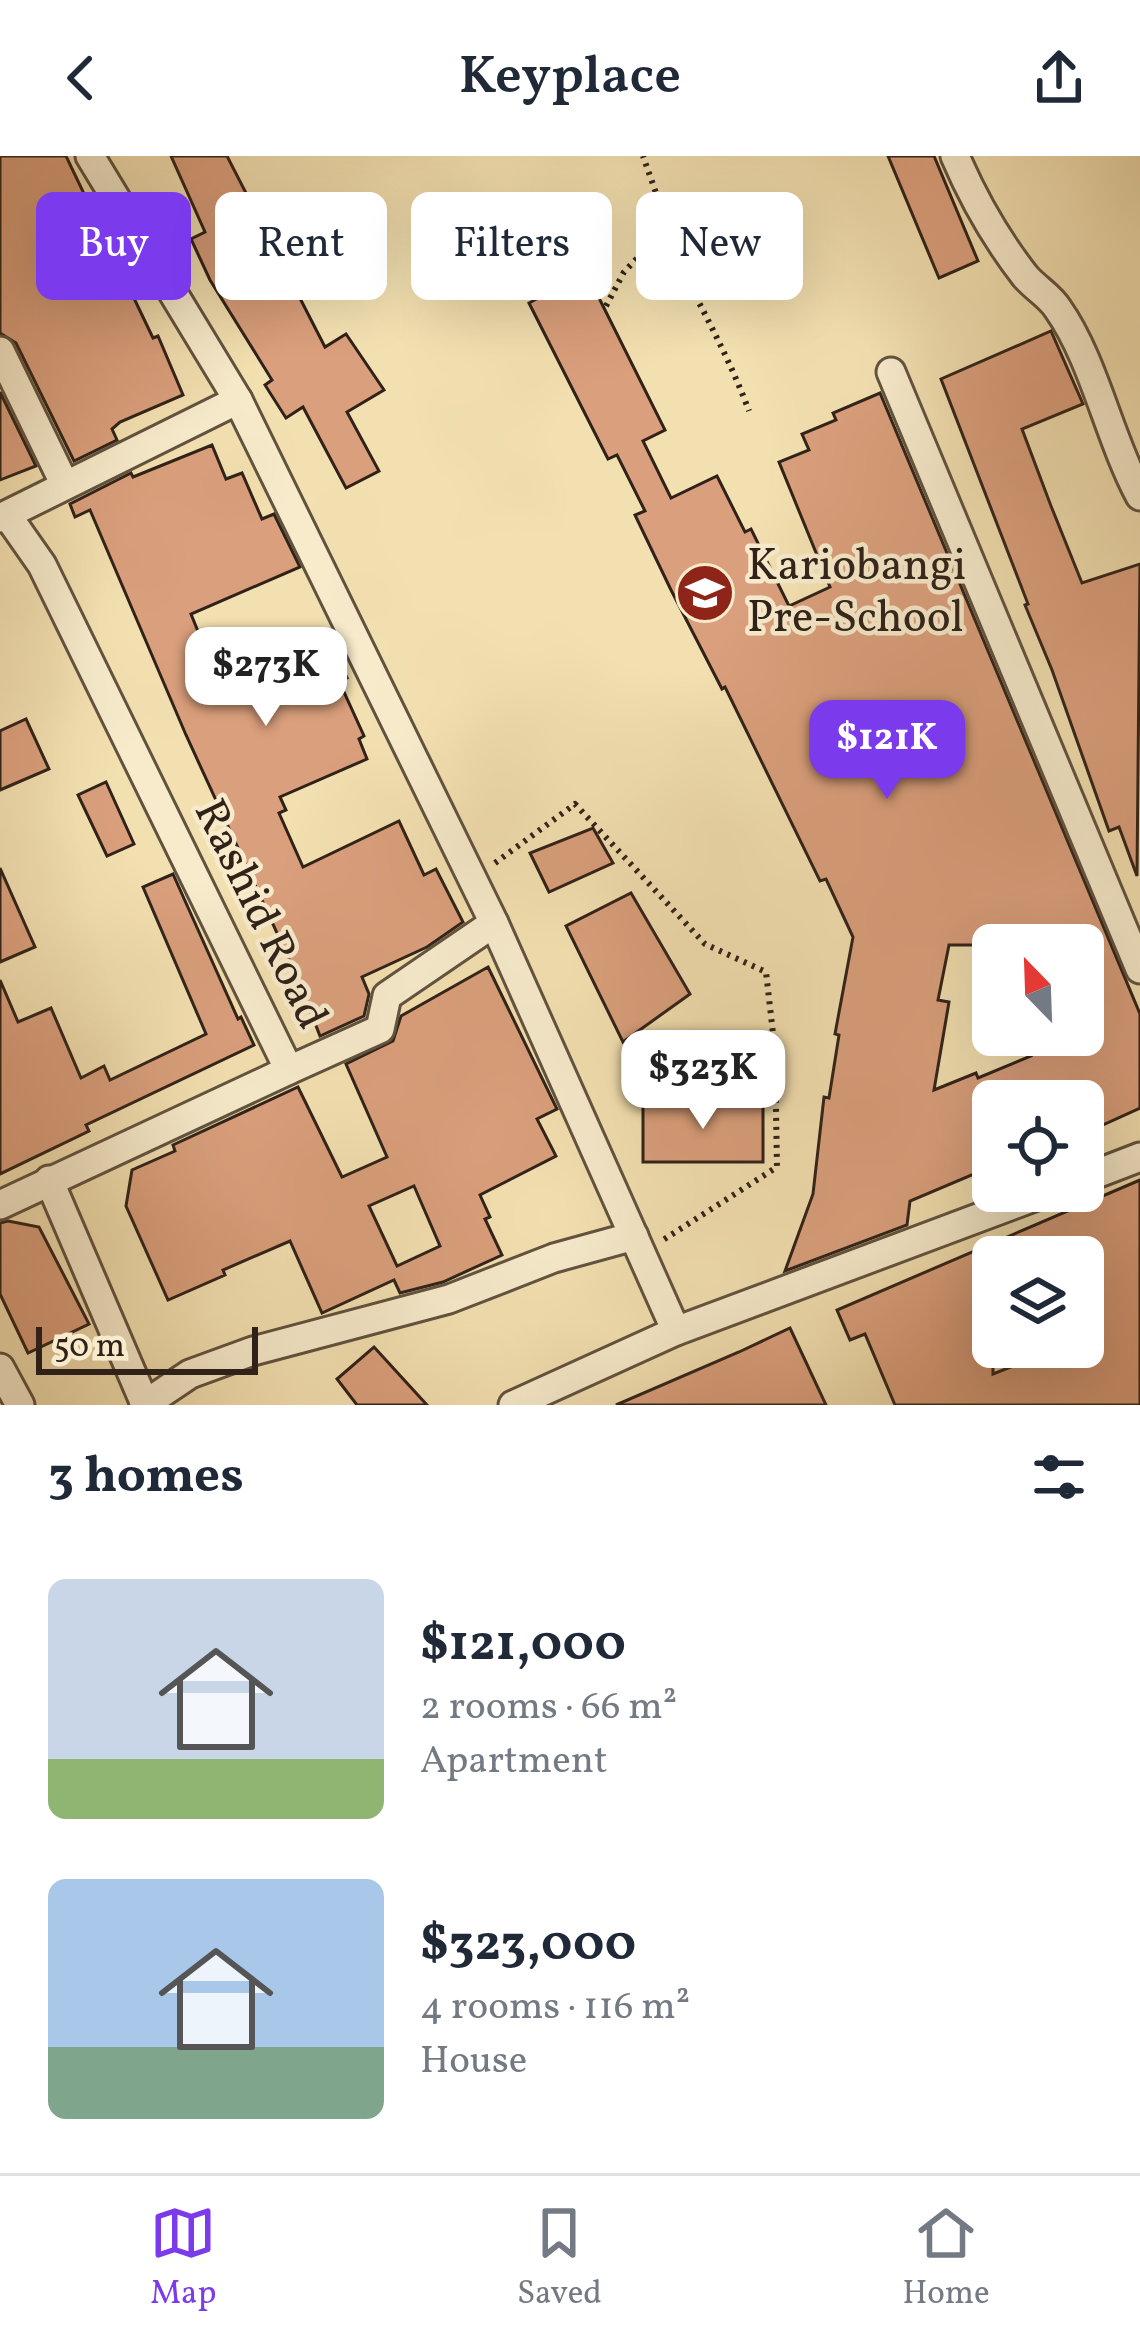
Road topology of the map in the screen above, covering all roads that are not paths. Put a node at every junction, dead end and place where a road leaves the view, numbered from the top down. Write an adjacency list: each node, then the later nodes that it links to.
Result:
1 (90, 156): 5 (street)
2 (955, 156): 7 (street)
3 (0, 351): 6 (street)
4 (891, 372): 10 (street)
5 (238, 400): 6 (street); 9 (street)
6 (64, 483): 8 (street)
7 (1140, 496)
8 (3, 516): 11 (street, Rashid Road)
9 (494, 923): 11 (street); 17 (street)
10 (1140, 969)
11 (289, 1070): 14 (street, Rashid Road)
12 (1140, 1157): 13 (street)
13 (1104, 1171)
14 (49, 1180): 15 (street, Rashid Road); 20 (street)
15 (0, 1205)
16 (994, 1212): 18 (street)
17 (638, 1245): 18 (street); 20 (street)
18 (676, 1331): 22 (street)
19 (0, 1369): 21 (street)
20 (144, 1404)
21 (20, 1405)
22 (513, 1405)

